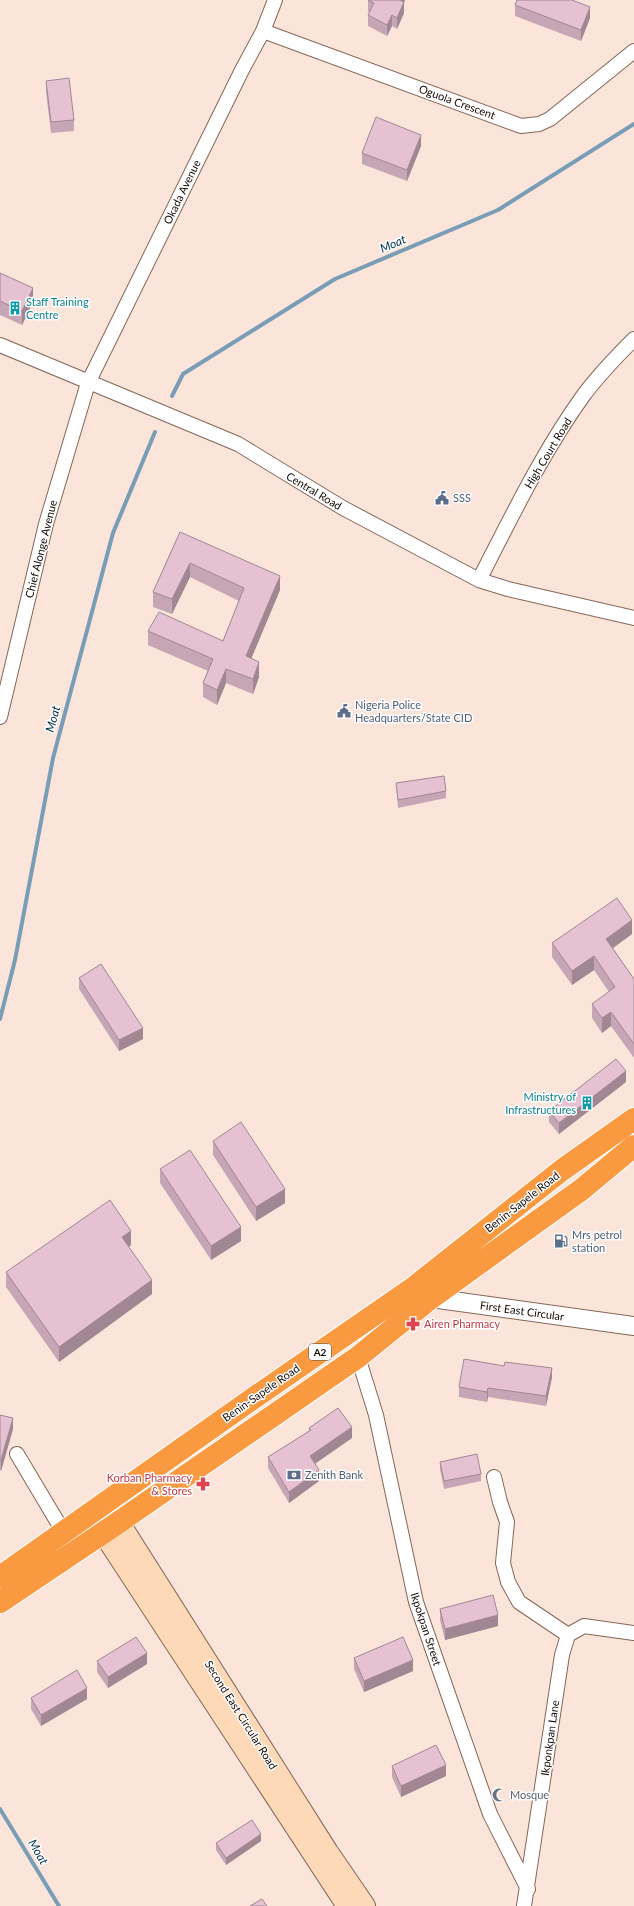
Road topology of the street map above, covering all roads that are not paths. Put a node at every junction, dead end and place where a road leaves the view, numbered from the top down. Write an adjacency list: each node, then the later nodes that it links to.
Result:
1 (275, 0): 2 (street, Okada Avenue)
2 (263, 31): 3 (street, Oguola Crescent); 6 (street, Okada Avenue)
3 (634, 51)
4 (634, 339): 7 (street, High Court Road)
5 (0, 345): 6 (street, Central Road)
6 (88, 383): 7 (street, Central Road); 9 (street, Chief Alonge Avenue)
7 (479, 580): 8 (street, Central Road)
8 (634, 618)
9 (0, 717)
10 (634, 1119): 12 (highway, Benin-Sapele Road / A2)
11 (634, 1146): 12 (highway, Benin-Sapele Road / A2)
12 (422, 1293): 13 (street, First East Circular); 14 (highway, Benin-Sapele Road / A2); 18 (highway, Benin-Sapele Road / A2)
13 (634, 1326)
14 (358, 1357): 17 (highway, Benin-Sapele Road / A2); 23 (street, Ikpokpan Street)
15 (17, 1454): 18 (street)
16 (494, 1477): 22 (street)
17 (111, 1527): 20 (highway, Benin-Sapele Road / A2); 24 (main road, Second East Circular Road); 25 (main road, Second East Circular Road)
18 (64, 1532): 19 (highway, Benin-Sapele Road / A2)
19 (0, 1577)
20 (0, 1602)
21 (634, 1634): 22 (street)
22 (568, 1635): 23 (street, Ikponkpan Lane)
23 (528, 1889): 26 (street, Ikponkpan Lane)
24 (347, 1906)
25 (365, 1906)
26 (524, 1906)

